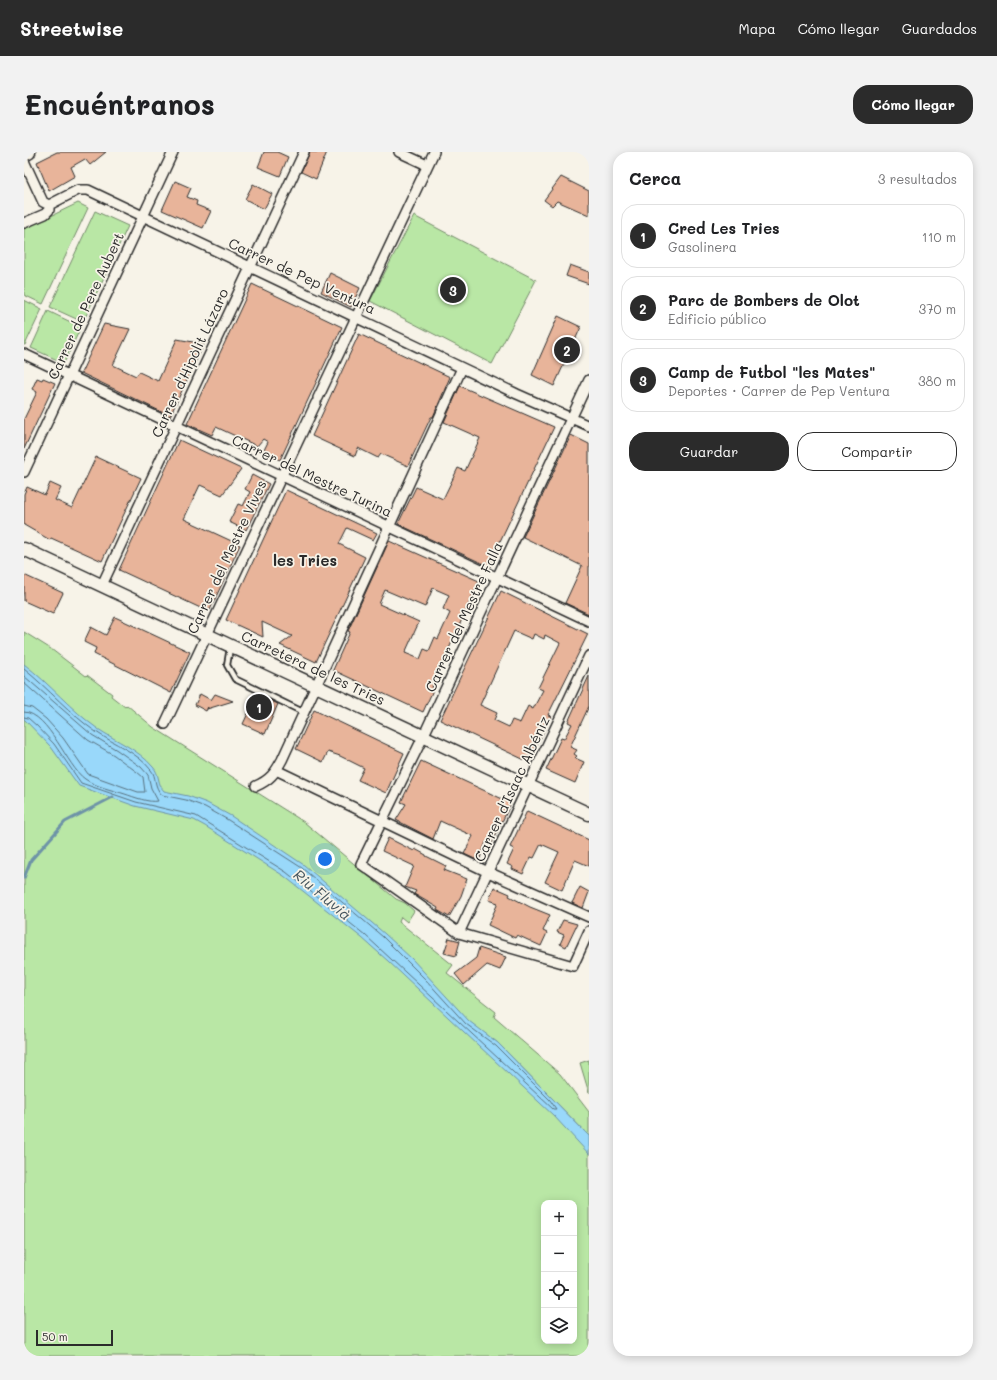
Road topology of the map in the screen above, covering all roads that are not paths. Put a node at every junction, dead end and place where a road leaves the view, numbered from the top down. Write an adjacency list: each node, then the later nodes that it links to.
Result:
1 (28, 152): 6 (main road)
2 (173, 152): 10 (street, Carrer de Pere Aubert)
3 (304, 152): 12 (street, Carrer d'Hipòlit Lázaro)
4 (399, 152): 8 (street)
5 (434, 152): 8 (street, Carrer del Mestre Vives)
6 (24, 154)
7 (24, 161): 9 (street)
8 (427, 165): 13 (street, Carrer del Mestre Vives)
9 (49, 205): 10 (street, Carrer de Pep Ventura); 11 (street, Carrer de Pep Ventura)
10 (142, 217): 12 (street, Carrer de Pep Ventura); 16 (street, Carrer de Pere Aubert)
11 (24, 223)
12 (250, 267): 13 (street, Carrer de Pep Ventura); 20 (street, Carrer d'Hipòlit Lázaro)
13 (356, 317): 15 (street, Carrer de Pep Ventura); 22 (street, Carrer del Mestre Vives)
14 (24, 354): 16 (street, Carrer del Mestre Turina)
15 (462, 368): 18 (street, Carrer de Pep Ventura); 23 (street)
16 (69, 376): 20 (street, Carrer del Mestre Turina); 21 (street, Carrer de Pere Aubert)
17 (589, 380): 18 (street, Carrer del Mestre Falla)
18 (572, 418): 19 (street, Carrer de Pep Ventura); 25 (street, Carrer del Mestre Falla)
19 (589, 426)
20 (176, 427): 22 (street, Carrer del Mestre Turina); 26 (street, Carrer d'Hipòlit Lázaro)
21 (24, 472)
22 (280, 477): 23 (street, Carrer del Mestre Turina); 28 (street, Carrer del Mestre Vives)
23 (388, 527): 25 (street, Carrer del Mestre Turina); 31 (street)
24 (24, 549): 26 (street, Carretera de les Tries)
25 (497, 578): 27 (street, Carrer del Mestre Turina); 34 (street, Carrer del Mestre Falla)
26 (102, 586): 28 (street, Carretera de les Tries)
27 (589, 621)
28 (206, 634): 29 (street, Carretera de les Tries); 33 (street, Carrer del Mestre Vives)
29 (231, 646): 31 (street, Carretera de les Tries); 32 (lane)
30 (589, 656): 37 (street, Carrer d'Isaac Albéniz)
31 (315, 686): 32 (street); 34 (street, Carretera de les Tries)
32 (303, 712): 35 (street)
33 (165, 724)
34 (423, 737): 37 (street, Carretera de les Tries); 39 (street, Carrer del Mestre Falla)
35 (276, 770): 36 (street); 39 (street)
36 (256, 786)
37 (528, 786): 38 (street, Carretera de les Tries); 40 (street, Carrer d'Isaac Albéniz)
38 (589, 814)
39 (382, 821): 40 (street); 43 (street, Carrer del Mestre Falla)
40 (488, 872): 41 (street); 43 (street, Carrer d'Isaac Albéniz)
41 (589, 917)
42 (589, 931): 43 (street)
43 (459, 933)

